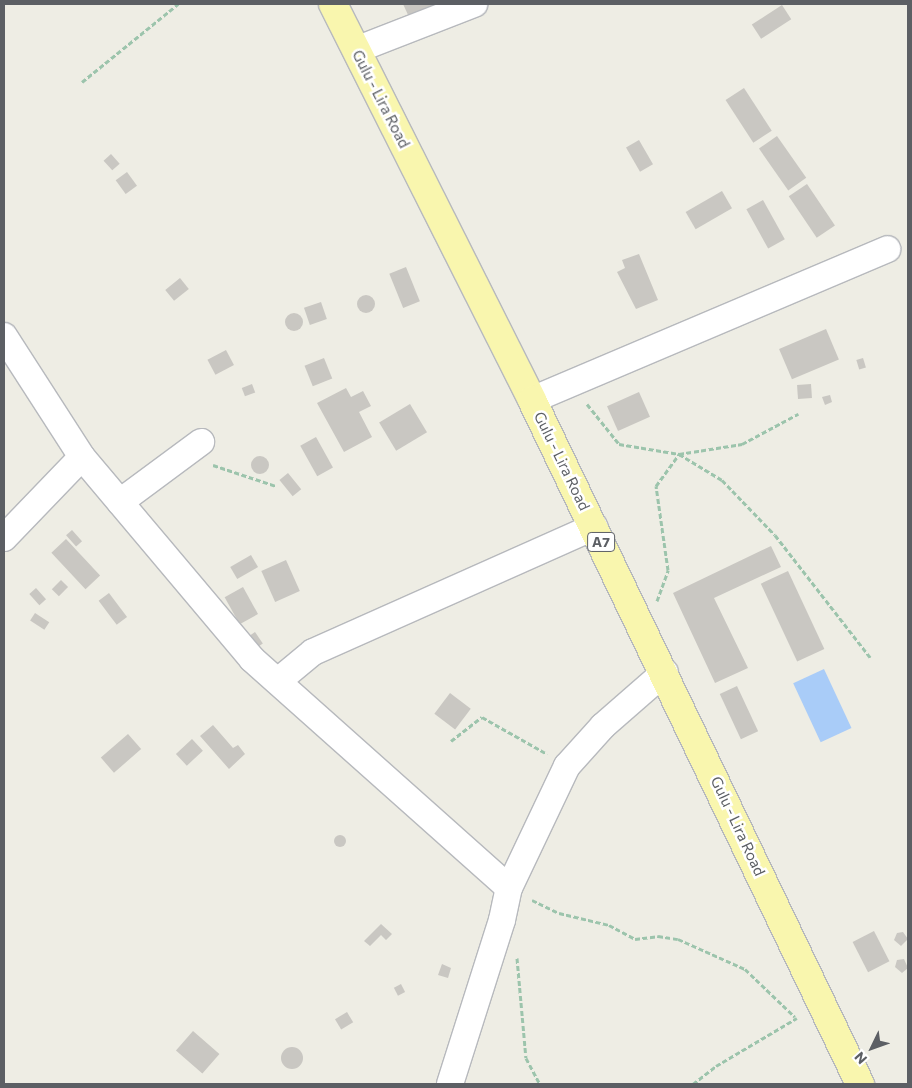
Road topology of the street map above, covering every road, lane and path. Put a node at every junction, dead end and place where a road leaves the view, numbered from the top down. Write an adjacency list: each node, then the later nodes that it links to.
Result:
1 (178, 4): 5 (path)
2 (333, 4): 4 (main road, Gulu - Lira Road / A7)
3 (474, 4): 4 (street)
4 (356, 50): 9 (main road, Gulu - Lira Road / A7)
5 (82, 82)
6 (887, 249): 8 (street)
7 (4, 336): 13 (street)
8 (571, 384): 9 (street); 12 (path)
9 (532, 400): 17 (main road, Gulu - Lira Road / A7)
10 (798, 414): 12 (path)
11 (201, 442): 14 (street)
12 (679, 454): 19 (path); 20 (path)
13 (82, 457): 16 (street); 18 (street)
14 (175, 460): 15 (path); 16 (street)
15 (276, 486)
16 (120, 502): 22 (street)
17 (594, 527): 19 (main road, Gulu - Lira Road / A7); 22 (street)
18 (4, 538)
19 (646, 633): 21 (main road, Gulu - Lira Road / A7)
20 (870, 657)
21 (665, 672): 24 (street); 34 (main road, Gulu - Lira Road / A7)
22 (278, 682): 25 (street)
23 (451, 741): 24 (path)
24 (567, 766): 25 (street)
25 (509, 888): 26 (street); 27 (path)
26 (502, 920): 30 (street); 31 (path)
27 (795, 1017): 28 (path); 29 (path)
28 (802, 1020)
29 (700, 1078): 32 (path); 33 (path)
30 (450, 1084)
31 (540, 1084)
32 (693, 1084)
33 (702, 1084)
34 (860, 1084)

